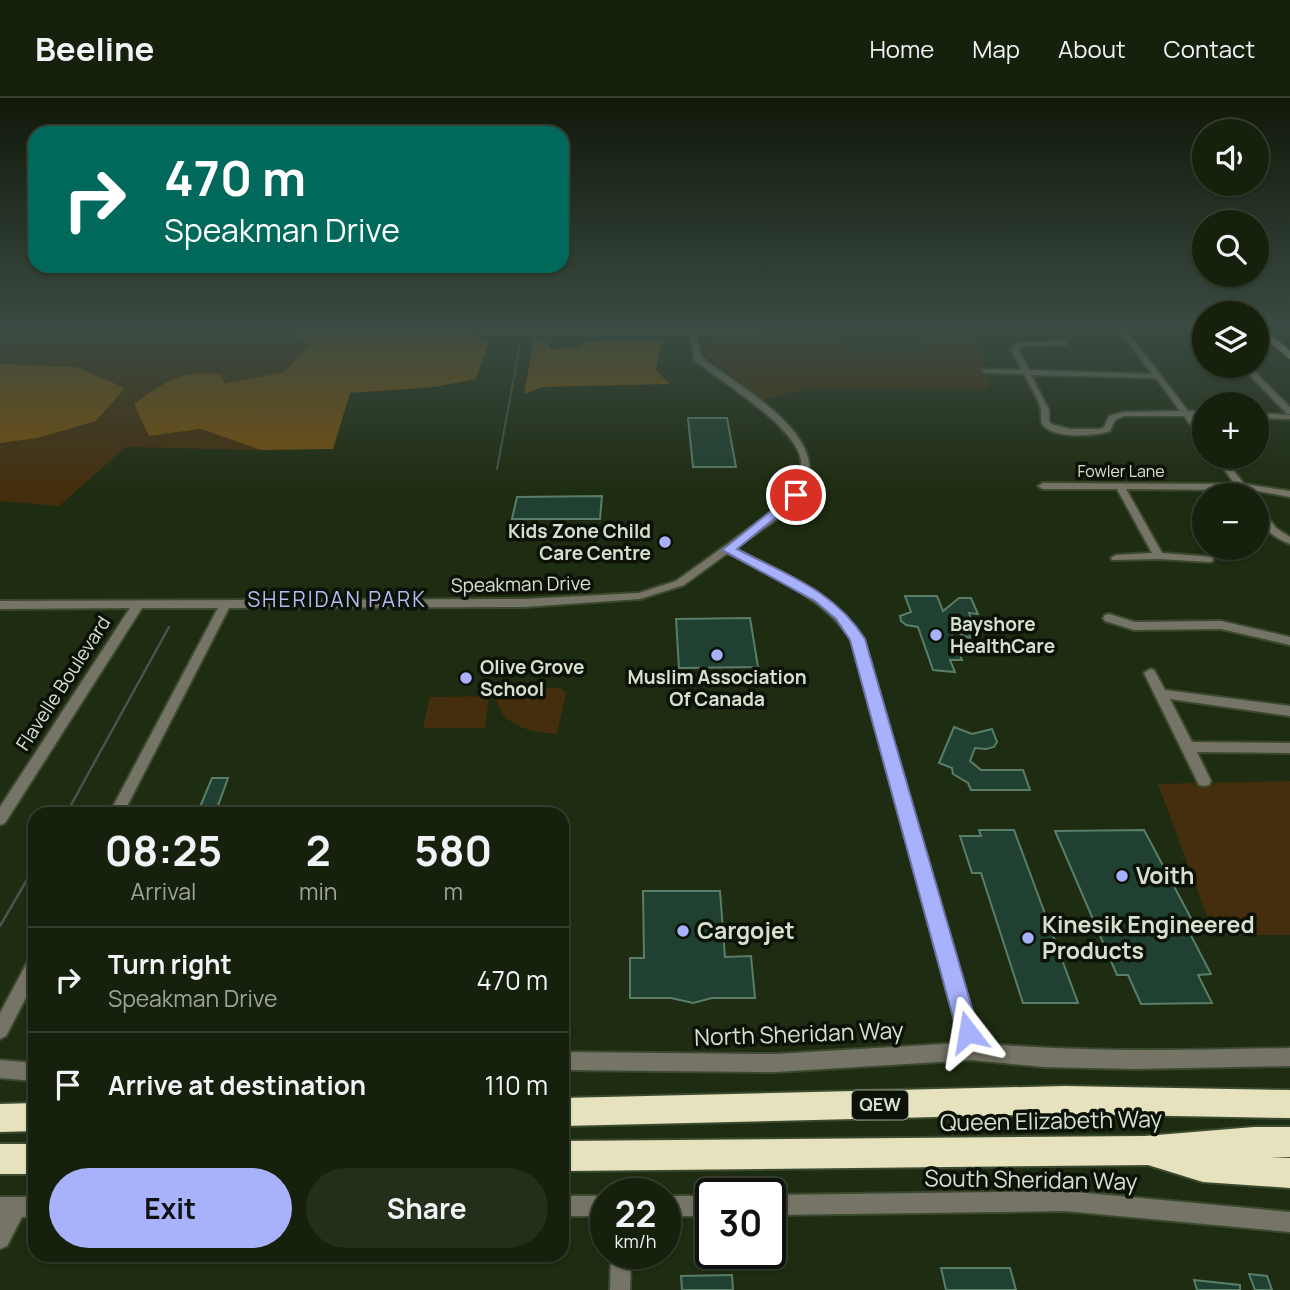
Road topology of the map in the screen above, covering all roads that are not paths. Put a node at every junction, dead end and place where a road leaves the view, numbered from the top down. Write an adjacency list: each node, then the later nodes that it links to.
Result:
1 (728, 382): 17 (street, Speakman Drive)
2 (1031, 382): 5 (street)
3 (1162, 382): 5 (street)
4 (1260, 382): 7 (street)
5 (1185, 412): 6 (street); 9 (street)
6 (1192, 412)
7 (1290, 414): 8 (street)
8 (1269, 415)
9 (1192, 421)
10 (1043, 486): 11 (street, Fowler Lane)
11 (1120, 487): 12 (street, Fowler Lane); 18 (street)
12 (1192, 489)
13 (1269, 493): 14 (street, Fowler Lane)
14 (1290, 494)
15 (1269, 526): 16 (street)
16 (1290, 541)
17 (728, 550): 21 (street, Speakman Drive); 36 (street)
18 (1159, 556): 19 (street); 20 (street)
19 (1116, 558)
20 (1192, 558)
21 (226, 604): 23 (street, Speakman Drive); 32 (street)
22 (0, 605): 23 (street, Speakman Drive)
23 (138, 605): 33 (street, Flavelle Boulevard)
24 (1109, 618): 25 (street)
25 (1290, 641)
26 (1150, 673): 27 (street)
27 (1162, 694): 28 (street); 29 (street)
28 (1290, 711)
29 (1188, 747): 30 (street); 31 (street)
30 (1290, 748)
31 (1205, 781)
32 (120, 807)
33 (0, 819)
34 (28, 977): 35 (street)
35 (0, 1030)
36 (972, 1051): 37 (street, North Sheridan Way); 38 (street, North Sheridan Way)
37 (1290, 1057)
38 (569, 1061)
39 (0, 1069): 40 (street)
40 (28, 1071)
41 (1290, 1094): 42 (highway)
42 (1198, 1104): 43 (highway, Queen Elizabeth Way / QEW); 44 (highway, Queen Elizabeth Way / QEW)
43 (1290, 1104)
44 (569, 1112)
45 (28, 1117): 46 (highway)
46 (0, 1118)
47 (1290, 1142): 48 (highway, Queen Elizabeth Way)
48 (1144, 1151): 49 (highway, Queen Elizabeth Way); 52 (highway)
49 (569, 1156)
50 (0, 1159): 51 (highway)
51 (28, 1159)
52 (1290, 1173)
53 (786, 1205): 57 (street, South Sheridan Way)
54 (569, 1206): 55 (street)
55 (590, 1206)
56 (17, 1207): 58 (street)
57 (1290, 1222)
58 (0, 1239)
59 (621, 1269): 60 (street)
60 (620, 1290)

